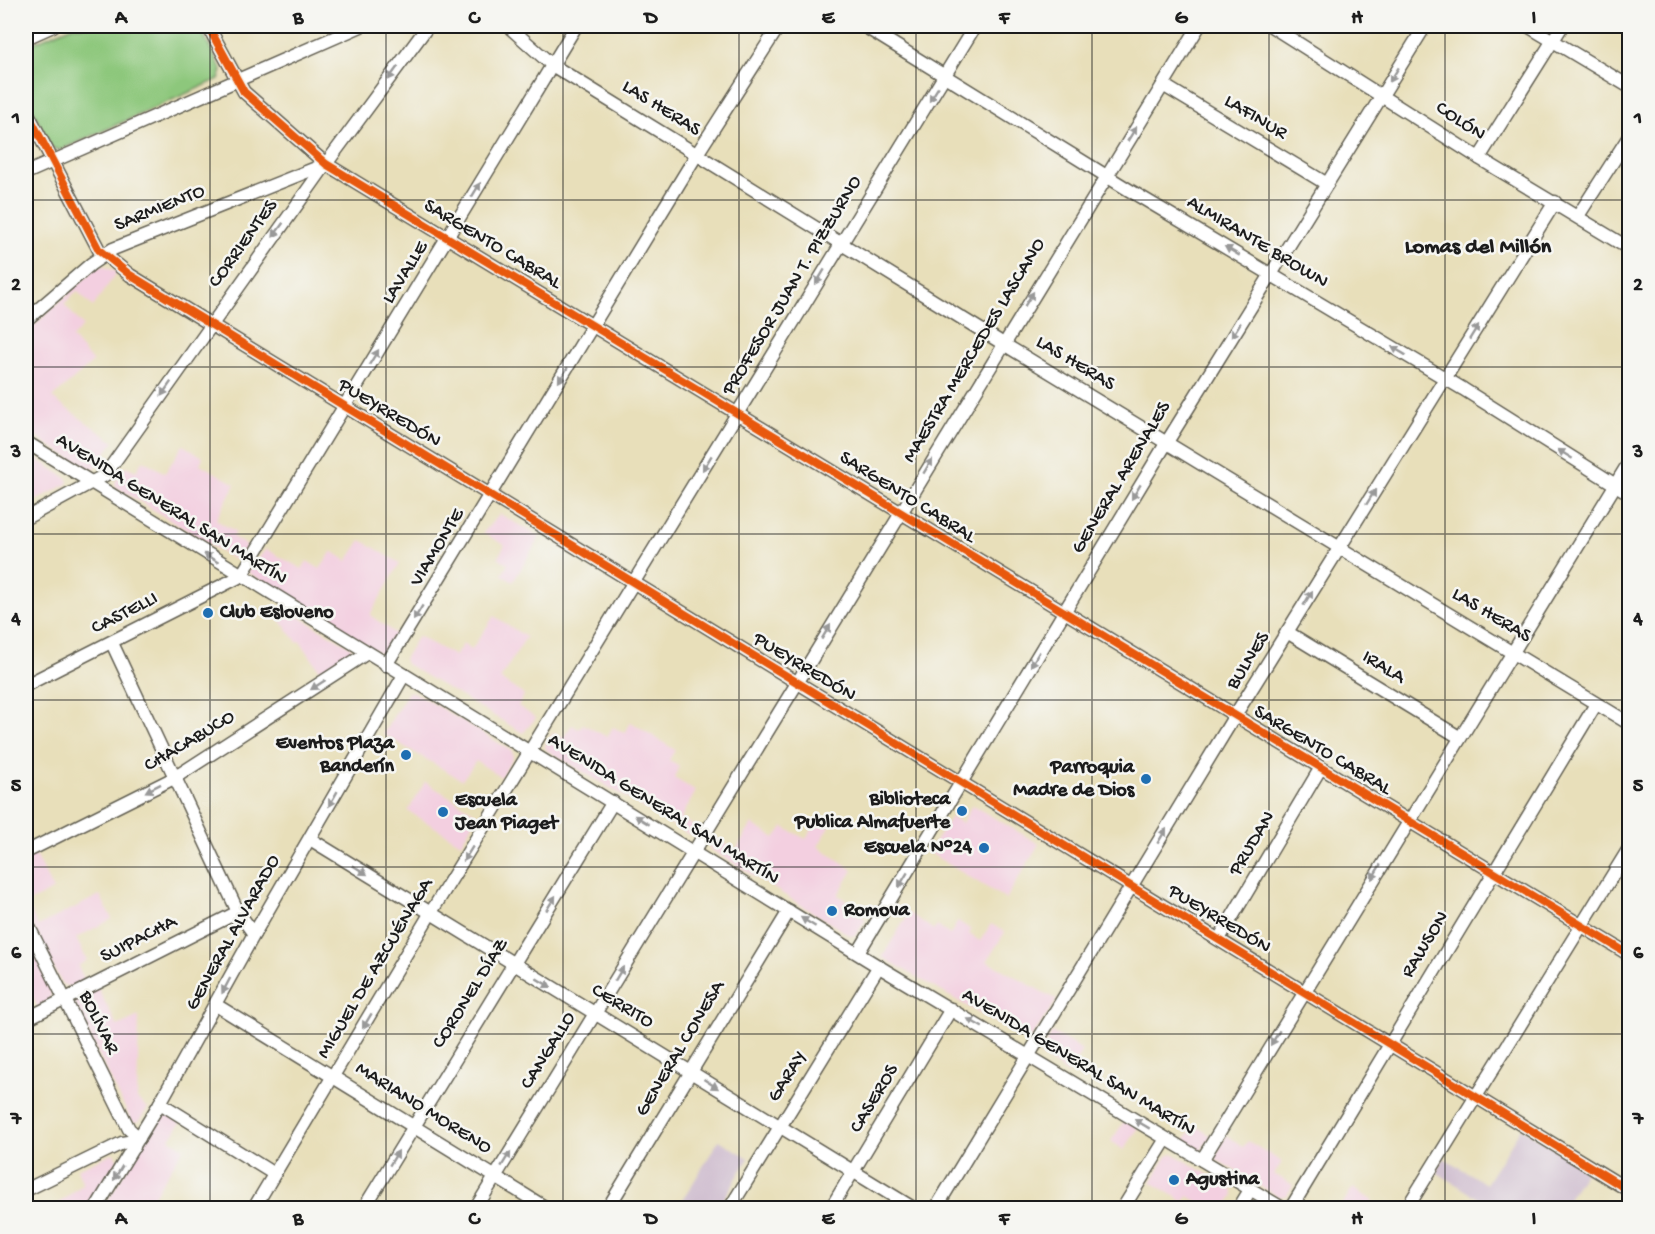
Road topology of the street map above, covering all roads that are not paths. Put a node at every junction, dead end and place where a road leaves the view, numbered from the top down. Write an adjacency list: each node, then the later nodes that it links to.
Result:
1 (52, 26): 15 (street)
2 (208, 26): 19 (street, SARGENTO CABRAL)
3 (362, 26): 19 (street)
4 (428, 26): 28 (street, CORRIENTES, one-way to 28)
5 (508, 26): 17 (street, LAS HERAS)
6 (576, 26): 17 (street, LAVALLE)
7 (779, 26): 25 (street, VIAMONTE)
8 (864, 26): 18 (street, ALMIRANTE BROWN)
9 (975, 26): 18 (street, PROFESOR JUAN T. PIZZURNO)
10 (1199, 26): 20 (street, MAESTRA MERCEDES LASCANO)
11 (1271, 26): 22 (street, COLÓN)
12 (1425, 26): 22 (street, GENERAL ARENALES, one-way to 22)
13 (1528, 26): 16 (street)
14 (1562, 26): 16 (street)
15 (26, 38)
16 (1552, 41): 21 (street); 26 (street)
17 (552, 65): 25 (street, LAS HERAS); 34 (street, LAVALLE, one-way to 17)
18 (945, 76): 30 (street, ALMIRANTE BROWN); 35 (street, PROFESOR JUAN T. PIZZURNO, one-way to 35)
19 (236, 81): 27 (street); 28 (street, SARGENTO CABRAL)
20 (1163, 85): 30 (street, MAESTRA MERCEDES LASCANO, one-way to 20); 31 (street, LAFINUR)
21 (1629, 87)
22 (1382, 95): 26 (street, COLÓN); 31 (street, GENERAL ARENALES)
23 (26, 111): 27 (street, PUEYRREDÓN)
24 (1629, 135): 33 (street)
25 (697, 154): 35 (street, LAS HERAS); 41 (street, VIAMONTE)
26 (1479, 158): 32 (street, COLÓN)
27 (52, 162): 29 (street); 37 (street, PUEYRREDÓN)
28 (326, 164): 34 (street, SARGENTO CABRAL); 37 (street, SARMIENTO); 40 (street, CORRIENTES, one-way to 40)
29 (26, 173)
30 (1105, 175): 38 (street, ALMIRANTE BROWN, one-way to 30); 42 (street, MAESTRA MERCEDES LASCANO, one-way to 30)
31 (1327, 184): 38 (street, GENERAL ARENALES)
32 (1555, 202): 33 (street, COLÓN); 43 (street, BULNES, one-way to 32)
33 (1578, 216): 36 (street, COLÓN)
34 (448, 237): 41 (street, SARGENTO CABRAL); 44 (street, LAVALLE, one-way to 34)
35 (841, 243): 42 (street, LAS HERAS); 45 (street, PROFESOR JUAN T. PIZZURNO, one-way to 45)
36 (1629, 249)
37 (103, 255): 39 (street, SARMIENTO); 40 (street, PUEYRREDÓN)
38 (1271, 274): 43 (street, ALMIRANTE BROWN, one-way to 38); 47 (street, GENERAL ARENALES, one-way to 47)
39 (26, 320)
40 (211, 324): 44 (street, PUEYRREDÓN); 49 (street, CORRIENTES, one-way to 49)
41 (594, 325): 45 (street, SARGENTO CABRAL); 52 (street, VIAMONTE, one-way to 52)
42 (1002, 343): 47 (street, LAS HERAS); 53 (street, MAESTRA MERCEDES LASCANO, one-way to 42)
43 (1445, 379): 50 (street, ALMIRANTE BROWN, one-way to 43); 55 (street, BULNES, one-way to 43)
44 (344, 406): 52 (street, PUEYRREDÓN); 56 (street, LAVALLE)
45 (738, 413): 53 (street, SARGENTO CABRAL); 57 (street, PROFESOR JUAN T. PIZZURNO, one-way to 57)
46 (26, 442): 49 (street, AVENIDA GENERAL SAN MARTÍN)
47 (1167, 442): 55 (street, LAS HERAS); 58 (street, GENERAL ARENALES, one-way to 58)
48 (1629, 461): 50 (street)
49 (91, 484): 54 (street, CORRIENTES); 56 (street, AVENIDA GENERAL SAN MARTÍN, one-way to 49)
50 (1614, 485): 51 (street, ALMIRANTE BROWN); 61 (street)
51 (1629, 494)
52 (490, 495): 57 (street, PUEYRREDÓN); 63 (street, VIAMONTE, one-way to 63)
53 (900, 512): 58 (street, SARGENTO CABRAL); 65 (street, MAESTRA MERCEDES LASCANO, one-way to 53)
54 (26, 518)
55 (1339, 546): 59 (street, BULNES, one-way to 55); 61 (street, LAS HERAS)
56 (241, 576): 60 (street, CASTELLI); 62 (street, AVENIDA GENERAL SAN MARTÍN)
57 (634, 584): 65 (street, PUEYRREDÓN); 71 (street, PROFESOR JUAN T. PIZZURNO)
58 (1063, 613): 68 (street, SARGENTO CABRAL); 74 (street, GENERAL ARENALES, one-way to 74)
59 (1287, 632): 68 (street, BULNES); 70 (street, IRALA)
60 (112, 643): 66 (street, CASTELLI); 73 (street)
61 (1511, 651): 67 (street, LAS HERAS); 70 (street)
62 (367, 653): 63 (street, AVENIDA GENERAL SAN MARTÍN); 73 (street, CHACABUCO, one-way to 73)
63 (386, 665): 64 (street, AVENIDA GENERAL SAN MARTÍN)
64 (404, 675): 71 (street, AVENIDA GENERAL SAN MARTÍN); 77 (street, GENERAL ALVARADO, one-way to 77)
65 (795, 682): 74 (street, PUEYRREDÓN); 80 (street, MAESTRA MERCEDES LASCANO)
66 (26, 685)
67 (1596, 704): 69 (street, LAS HERAS); 81 (street, RAWSON)
68 (1234, 717): 72 (street, SARGENTO CABRAL); 82 (street, BULNES, one-way to 68)
69 (1629, 724)
70 (1459, 737): 76 (street)
71 (531, 750): 75 (street, AVENIDA GENERAL SAN MARTÍN); 85 (street, MIGUEL DE AZCUÉNAGA, one-way to 85)
72 (1320, 769): 76 (street, SARGENTO CABRAL); 89 (street, PRUDAN)
73 (174, 778): 79 (street, CHACABUCO, one-way to 79); 84 (street)
74 (962, 783): 82 (street, PUEYRREDÓN); 90 (street, GENERAL ARENALES, one-way to 90)
75 (613, 802): 80 (street, AVENIDA GENERAL SAN MARTÍN, one-way to 75); 92 (street, CORONEL DÍAZ, one-way to 75)
76 (1407, 822): 81 (street, SARGENTO CABRAL); 94 (street, one-way to 94)
77 (310, 839): 85 (street, CERRITO, one-way to 85); 88 (street, GENERAL ALVARADO)
78 (1629, 847): 87 (street)
79 (26, 852)
80 (693, 852): 83 (street, AVENIDA GENERAL SAN MARTÍN); 98 (street, CANGALLO, one-way to 80)
81 (1492, 874): 87 (street, SARGENTO CABRAL); 100 (street, RAWSON)
82 (1132, 887): 89 (street, PUEYRREDÓN); 101 (street, BULNES)
83 (789, 911): 90 (street, AVENIDA GENERAL SAN MARTÍN, one-way to 83); 102 (street, GENERAL CONESA)
84 (238, 912): 88 (street); 95 (street, SUIPACHA)
85 (430, 914): 92 (street, CERRITO); 103 (street, MIGUEL DE AZCUÉNAGA, one-way to 103)
86 (26, 921): 95 (street, BOLÍVAR)
87 (1582, 925): 91 (street, SARGENTO CABRAL); 104 (street)
88 (254, 934): 96 (street, GENERAL ALVARADO, one-way to 96)
89 (1219, 939): 94 (street, PUEYRREDÓN)
90 (858, 953): 93 (street, AVENIDA GENERAL SAN MARTÍN)
91 (1629, 955)
92 (513, 964): 98 (street, CERRITO, one-way to 98); 106 (street, CORONEL DÍAZ)
93 (879, 966): 97 (street, AVENIDA GENERAL SAN MARTÍN); 107 (street, GARAY)
94 (1304, 991): 100 (street, PUEYRREDÓN); 110 (street, one-way to 110)
95 (64, 999): 99 (street, SUIPACHA); 109 (street, BOLÍVAR)
96 (216, 1005): 103 (street, MARIANO MORENO); 105 (street, GENERAL ALVARADO)
97 (951, 1009): 101 (street, AVENIDA GENERAL SAN MARTÍN, one-way to 97); 111 (street, CASEROS)
98 (595, 1014): 102 (street, CERRITO); 113 (street, CANGALLO, one-way to 98)
99 (26, 1019)
100 (1389, 1043): 104 (street, PUEYRREDÓN); 130 (street, RAWSON)
101 (1030, 1055): 108 (street, AVENIDA GENERAL SAN MARTÍN, one-way to 101); 126 (street, BULNES)
102 (690, 1070): 107 (street, CERRITO, one-way to 107); 122 (street, GENERAL CONESA)
103 (335, 1076): 106 (street, MARIANO MORENO); 112 (street, MIGUEL DE AZCUÉNAGA)
104 (1475, 1096): 116 (street, PUEYRREDÓN); 131 (street)
105 (160, 1103): 109 (street, GENERAL ALVARADO); 112 (street)
106 (414, 1125): 113 (street, MARIANO MORENO); 119 (street, CORONEL DÍAZ, one-way to 106)
107 (779, 1127): 111 (street, CERRITO); 123 (street, GARAY)
108 (1166, 1139): 110 (street, AVENIDA GENERAL SAN MARTÍN); 127 (street)
109 (136, 1142): 114 (street); 117 (street, GENERAL ALVARADO, one-way to 117)
110 (1202, 1160): 115 (street, AVENIDA GENERAL SAN MARTÍN)
111 (853, 1172): 124 (street, CASEROS); 125 (street, CERRITO)
112 (274, 1174): 118 (street, MIGUEL DE AZCUÉNAGA)
113 (495, 1177): 120 (street, CANGALLO); 121 (street, MARIANO MORENO)
114 (26, 1190)
115 (1251, 1190): 128 (street); 129 (street, AVENIDA GENERAL SAN MARTÍN)
116 (1629, 1191)
117 (101, 1207)
118 (254, 1209)
119 (364, 1209)
120 (476, 1209)
121 (546, 1209)
122 (608, 1209)
123 (730, 1209)
124 (831, 1209)
125 (913, 1209)
126 (936, 1209)
127 (1123, 1209)
128 (1239, 1209)
129 (1282, 1209)
130 (1291, 1209)
131 (1407, 1209)

